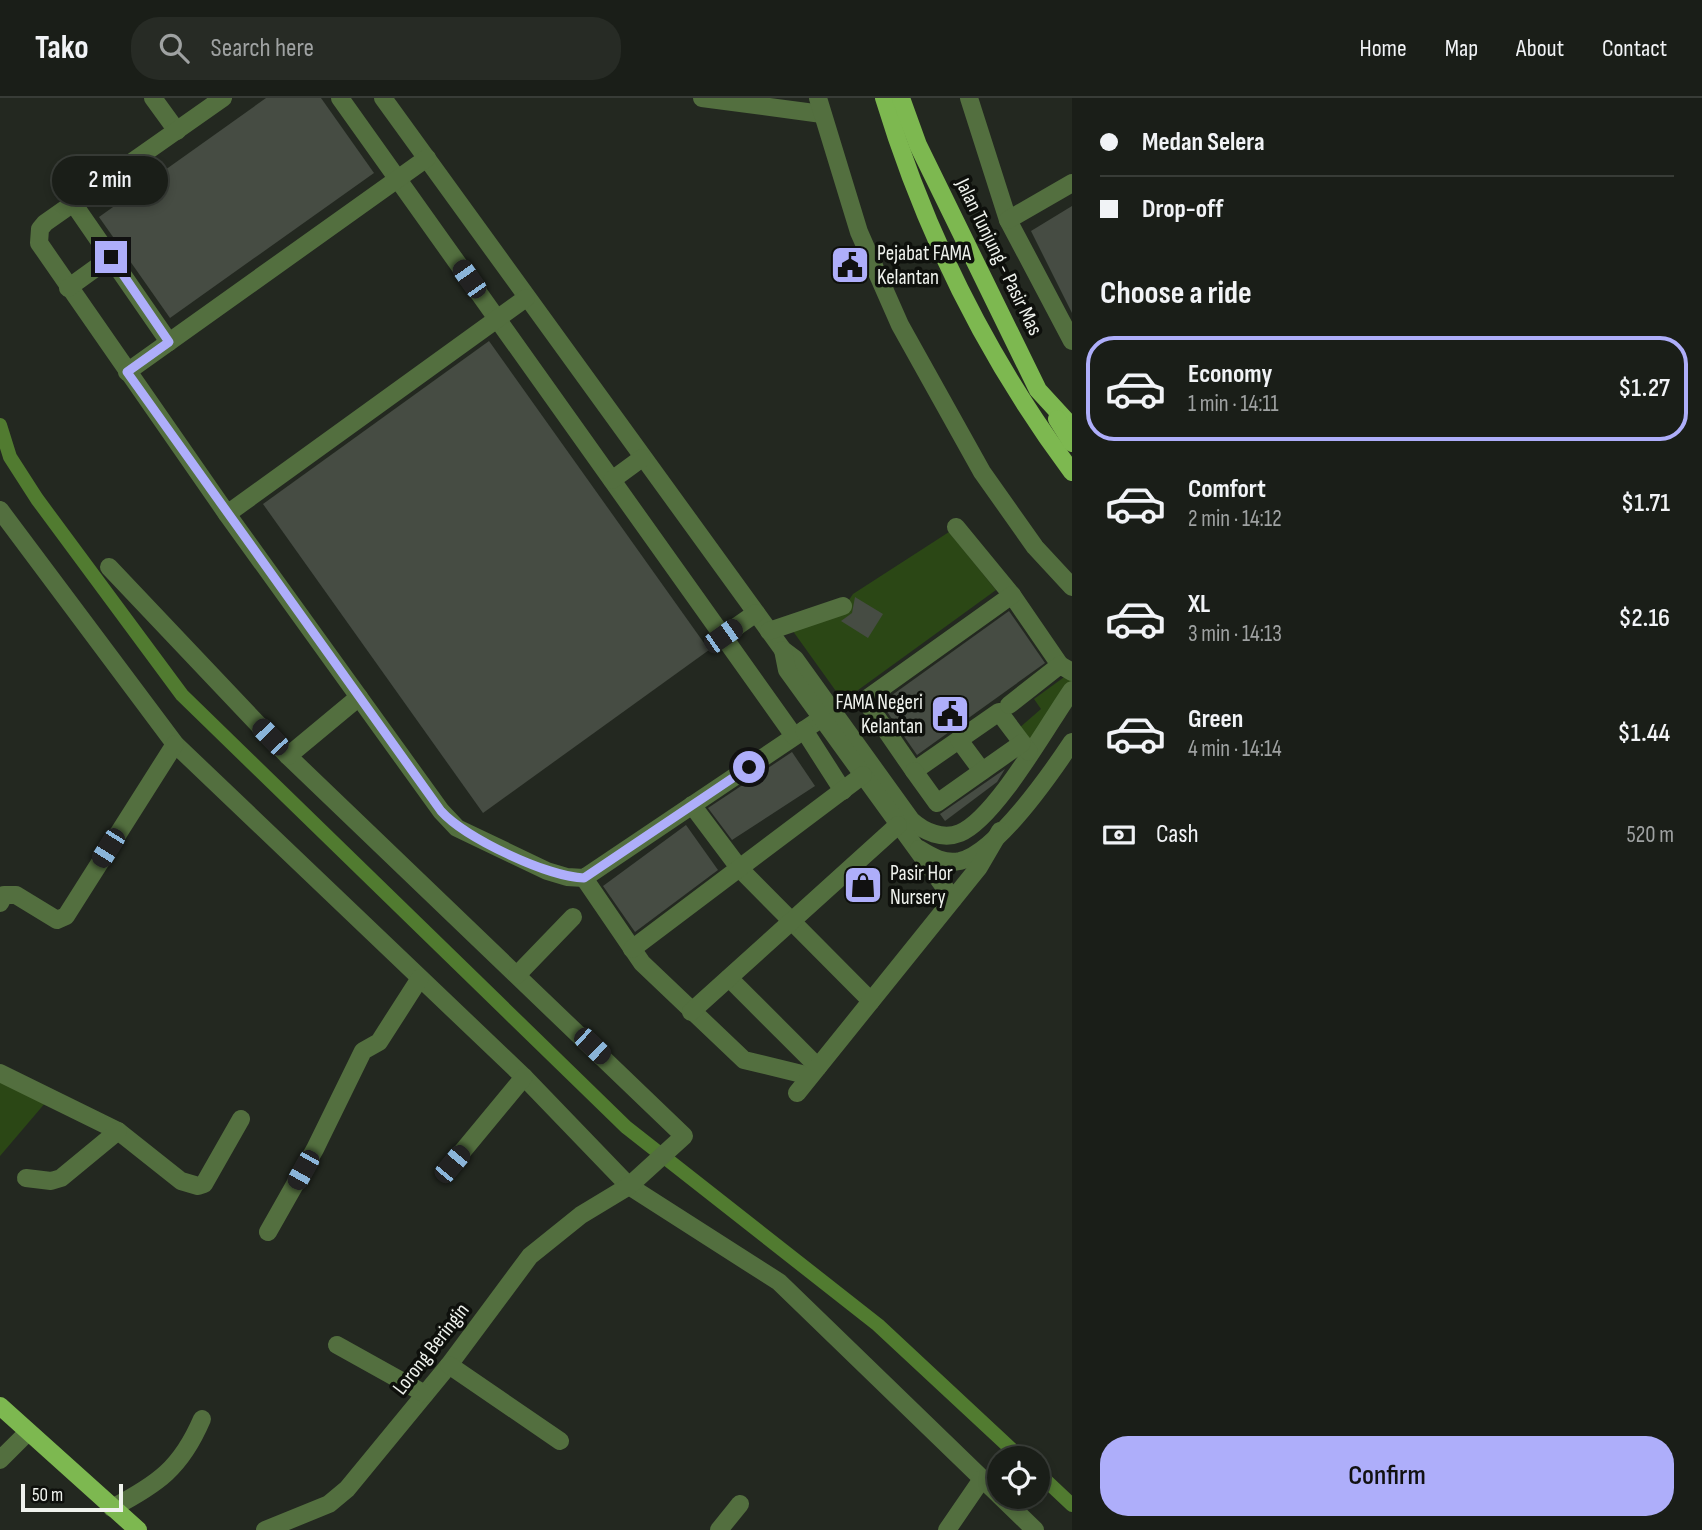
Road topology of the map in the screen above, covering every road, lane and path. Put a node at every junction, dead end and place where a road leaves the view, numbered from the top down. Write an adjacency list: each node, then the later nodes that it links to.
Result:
1 (152, 98): 10 (street)
2 (223, 98): 10 (street)
3 (340, 98): 12 (street)
4 (383, 98): 11 (street)
5 (702, 98): 9 (street)
6 (884, 98): 27 (main road)
7 (901, 98): 23 (main road, Jalan Tunjung - Pasir Mas)
8 (969, 98): 15 (street)
9 (820, 106): 33 (street)
10 (177, 131): 14 (street)
11 (427, 158): 12 (street); 18 (street)
12 (398, 179): 19 (street); 21 (street)
13 (1072, 183): 15 (street)
14 (73, 203): 16 (street); 17 (street)
15 (1008, 220): 20 (street)
16 (111, 257): 17 (street); 21 (street)
17 (68, 288): 22 (street)
18 (526, 298): 19 (street); 26 (street)
19 (497, 319): 28 (street); 29 (street)
20 (1072, 341)
21 (169, 342): 22 (street)
22 (127, 372): 29 (street)
23 (1038, 390): 24 (main road, Jalan Tunjung - Pasir Mas); 25 (main road)
24 (1072, 427)
25 (1072, 443)
26 (642, 458): 28 (street); 36 (street)
27 (1072, 472)
28 (612, 480): 38 (street)
29 (227, 514): 42 (street)
30 (3, 521): 48 (street)
31 (956, 527): 34 (street)
32 (109, 567): 50 (street)
33 (1072, 587)
34 (1012, 595): 40 (street); 51 (street)
35 (843, 606): 37 (street)
36 (756, 613): 37 (street); 38 (street)
37 (769, 631): 39 (street)
38 (723, 636): 45 (street)
39 (783, 650): 44 (street); 49 (street)
40 (1066, 669): 43 (street)
41 (1072, 690): 49 (street)
42 (359, 697): 50 (street); 60 (street)
43 (1004, 708): 46 (street); 49 (street)
44 (822, 718): 45 (street); 53 (street)
45 (799, 733): 54 (street); 55 (street)
46 (959, 740): 51 (street); 52 (street)
47 (1072, 742): 57 (street)
48 (175, 744): 62 (street); 67 (street)
49 (1026, 748): 52 (street)
50 (288, 756): 66 (street)
51 (914, 771): 52 (street)
52 (982, 771)
53 (863, 775): 54 (street); 56 (street)
54 (843, 791): 59 (street)
55 (692, 805): 59 (street); 60 (street)
56 (898, 825): 58 (street); 64 (street)
57 (1000, 831): 58 (street); 61 (street)
58 (914, 847): 61 (street)
59 (740, 869): 64 (street); 65 (street)
60 (584, 878): 65 (street)
61 (953, 900): 69 (street)
62 (0, 903)
63 (573, 917): 66 (street)
64 (792, 923): 68 (street); 69 (street)
65 (632, 949): 70 (street)
66 (517, 975): 79 (street, Lorong Beringin)
67 (420, 978): 73 (street); 80 (street)
68 (729, 978): 70 (street); 71 (street)
69 (871, 1001): 71 (street)
70 (691, 1012): 71 (street)
71 (814, 1072): 74 (street)
72 (0, 1073): 76 (street)
73 (524, 1077): 77 (street); 79 (street)
74 (797, 1093)
75 (241, 1119): 76 (street)
76 (118, 1131): 78 (street)
77 (452, 1164)
78 (26, 1178)
79 (629, 1186): 82 (street, Lorong Beringin); 89 (street)
80 (268, 1232)
81 (338, 1345): 83 (street)
82 (449, 1365): 83 (street, Lorong Beringin); 87 (street)
83 (425, 1394): 95 (street, Lorong Beringin)
84 (0, 1406): 86 (main road)
85 (201, 1419): 92 (street)
86 (28, 1432): 88 (street); 92 (main road)
87 (559, 1441)
88 (0, 1460)
89 (982, 1479): 90 (street); 97 (street)
90 (987, 1484)
91 (740, 1504): 96 (street)
92 (112, 1508): 94 (main road)
93 (1013, 1509): 98 (street)
94 (138, 1530)
95 (265, 1530)
96 (719, 1530)
97 (947, 1530)
98 (1035, 1530)

